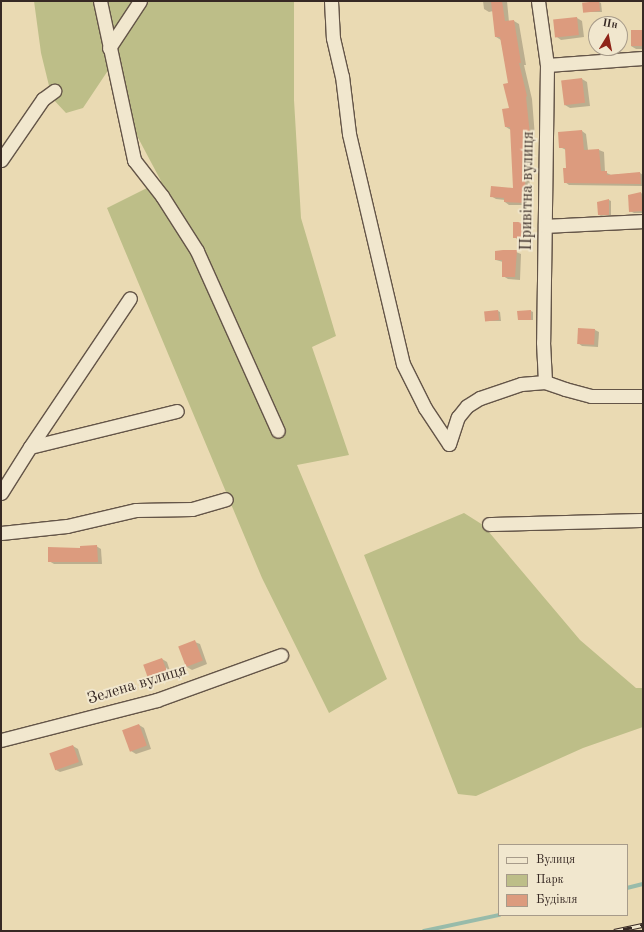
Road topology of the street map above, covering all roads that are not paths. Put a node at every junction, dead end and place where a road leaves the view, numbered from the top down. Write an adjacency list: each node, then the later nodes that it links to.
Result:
1 (100, 1): 5 (street)
2 (140, 1): 5 (street)
3 (332, 1): 13 (street)
4 (538, 1): 7 (street, Привітна вулиця)
5 (109, 48): 16 (street)
6 (643, 58): 7 (street)
7 (547, 64): 11 (street, Привітна вулиця)
8 (54, 91): 9 (street)
9 (1, 160)
10 (643, 222): 11 (street)
11 (545, 226): 13 (street, Привітна вулиця)
12 (130, 298): 17 (street)
13 (546, 382): 14 (street)
14 (643, 396)
15 (177, 411): 17 (street)
16 (278, 431)
17 (30, 447): 18 (street)
18 (1, 493)
19 (226, 500): 22 (street)
20 (643, 520): 21 (street)
21 (489, 524)
22 (1, 533)
23 (281, 655): 24 (street, Зелена вулиця)
24 (1, 740)

